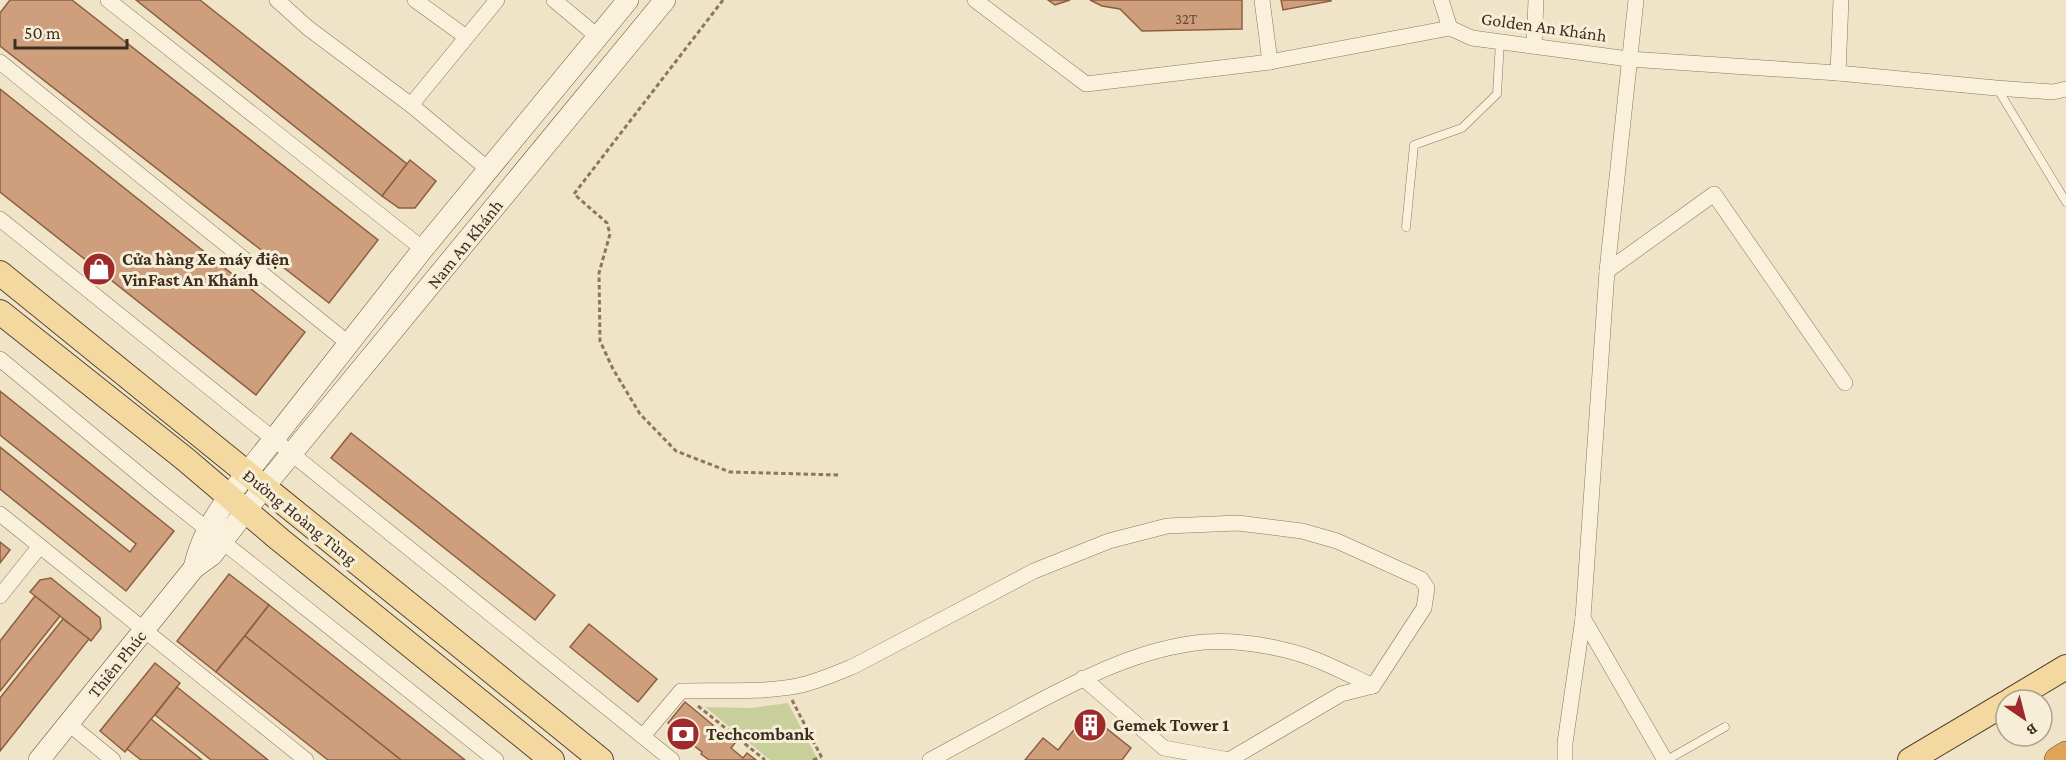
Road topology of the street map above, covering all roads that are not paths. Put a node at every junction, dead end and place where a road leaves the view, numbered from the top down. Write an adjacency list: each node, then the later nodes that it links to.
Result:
1 (108, 0): 30 (street)
2 (277, 0): 25 (street)
3 (415, 0): 16 (street)
4 (496, 0): 16 (street)
5 (554, 0): 15 (street)
6 (628, 0): 15 (street, Nam An Khánh)
7 (665, 0): 34 (street, Nam An Khánh)
8 (975, 0): 21 (street)
9 (1263, 0): 21 (street)
10 (1441, 0): 14 (street)
11 (1536, 0): 18 (street)
12 (1636, 0): 19 (street)
13 (1841, 0): 22 (street)
14 (1450, 28): 17 (street, Golden An Khánh); 21 (street)
15 (597, 36): 26 (street, Nam An Khánh)
16 (466, 37): 25 (street)
17 (1500, 41): 18 (street, Golden An Khánh); 29 (lane)
18 (1534, 46): 19 (street, Golden An Khánh)
19 (1629, 59): 22 (street, Golden An Khánh); 31 (street)
20 (0, 62): 36 (street)
21 (1270, 62)
22 (1838, 73): 23 (street, Golden An Khánh)
23 (1996, 88): 24 (street, Golden An Khánh); 27 (lane)
24 (2066, 89)
25 (411, 105): 26 (street)
26 (489, 170): 30 (street, Nam An Khánh)
27 (2066, 202)
28 (0, 219): 39 (street)
29 (1406, 227)
30 (423, 249): 33 (street, Nam An Khánh)
31 (1607, 271): 38 (street); 47 (street)
32 (0, 273): 41 (main road, Đường Hoàng Tùng)
33 (390, 291): 34 (street); 36 (street, Nam An Khánh)
34 (412, 308): 40 (street, Nam An Khánh)
35 (0, 312): 42 (main road, Đường Hoàng Tùng)
36 (348, 343): 39 (street, Nam An Khánh)
37 (0, 359): 44 (street)
38 (1845, 383)
39 (273, 440): 40 (street); 41 (street, Nam An Khánh)
40 (291, 454): 41 (street, Nam An Khánh); 56 (street)
41 (255, 480): 42 (street, Thiên Phúc); 64 (main road, Đường Hoàng Tùng)
42 (237, 503): 44 (street, Thiên Phúc); 63 (main road, Đường Hoàng Tùng)
43 (0, 514): 45 (street)
44 (215, 534): 48 (street, Thiên Phúc); 62 (street)
45 (40, 546): 46 (street); 48 (street)
46 (0, 596)
47 (1583, 618): 68 (street); 69 (street)
48 (144, 630): 54 (street, Thiên Phúc); 61 (street)
49 (2066, 667): 52 (main road)
50 (1083, 678): 51 (street); 57 (street); 66 (street)
51 (1373, 686): 56 (street); 67 (street)
52 (2031, 688)
53 (1994, 710): 70 (main road)
54 (69, 724): 59 (street, Thiên Phúc); 60 (street)
55 (1725, 727): 69 (lane)
56 (643, 736): 65 (street)
57 (1159, 754): 67 (street)
58 (2066, 755): 71 (highway)
59 (39, 760)
60 (113, 760)
61 (306, 760)
62 (496, 760)
63 (552, 760)
64 (601, 760)
65 (672, 760)
66 (930, 760)
67 (1229, 760)
68 (1565, 760)
69 (1666, 760)
70 (1910, 760)
71 (2058, 760)

